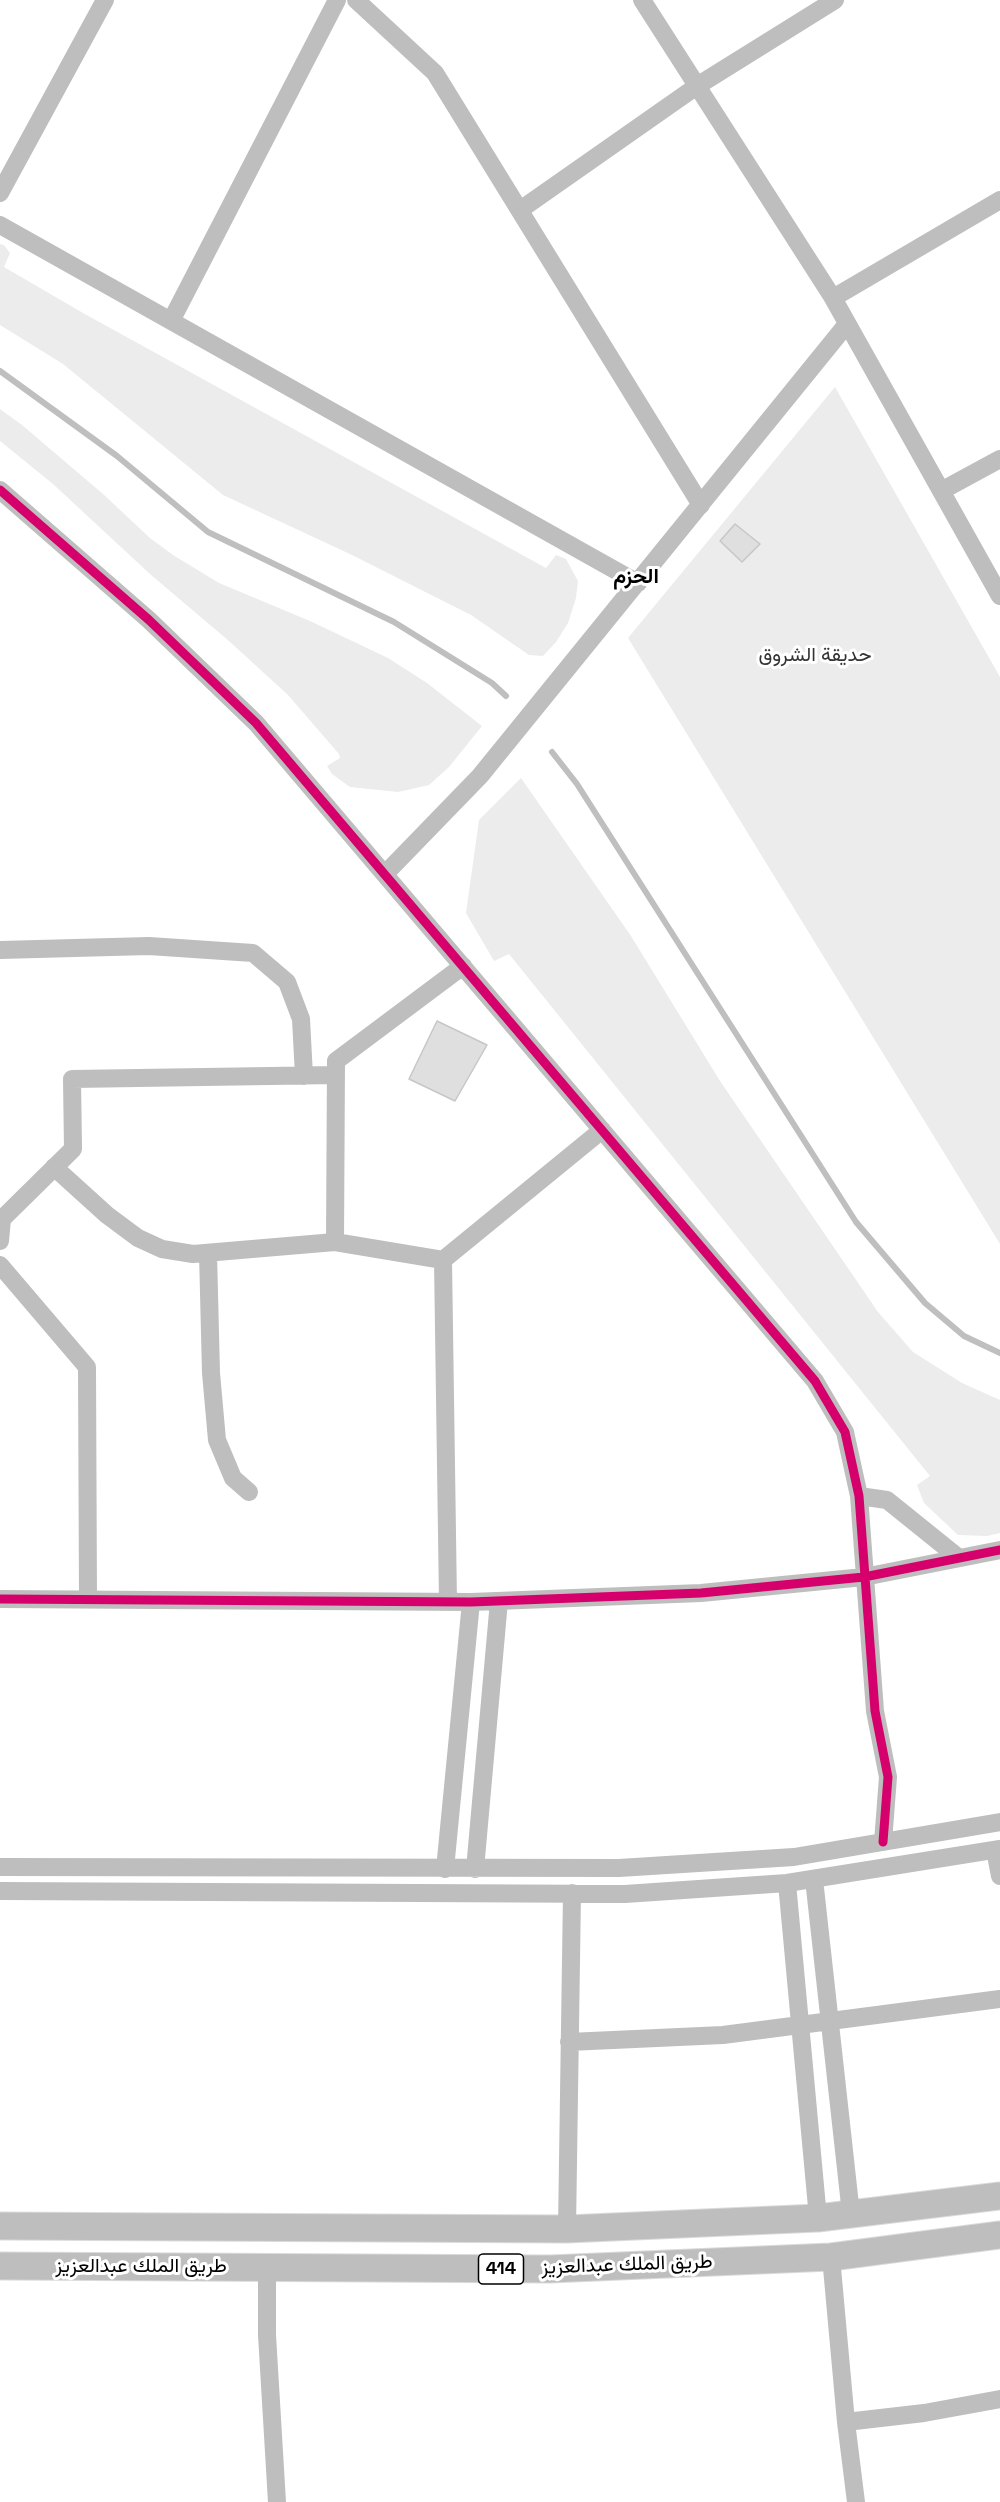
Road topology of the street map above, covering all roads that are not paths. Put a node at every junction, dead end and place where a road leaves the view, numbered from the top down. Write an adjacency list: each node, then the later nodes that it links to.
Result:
1 (105, 0): 7 (street)
2 (336, 0): 12 (street)
3 (356, 0): 9 (street)
4 (642, 0): 6 (street)
5 (835, 0): 6 (street)
6 (697, 86): 9 (street); 11 (street)
7 (0, 193)
8 (1000, 200): 11 (street)
9 (520, 210): 17 (street)
10 (0, 225): 12 (street)
11 (833, 298): 13 (street)
12 (171, 321): 18 (street)
13 (848, 324): 16 (street); 17 (street)
14 (1000, 459): 16 (street)
15 (0, 490): 20 (street)
16 (941, 490): 19 (street)
17 (701, 505): 18 (street)
18 (638, 583): 20 (street)
19 (1000, 596)
20 (385, 874): 22 (street)
21 (0, 950): 24 (street)
22 (463, 966): 23 (street); 25 (street)
23 (336, 1075): 24 (street); 28 (street)
24 (304, 1076): 26 (street)
25 (602, 1130): 30 (street); 33 (street)
26 (54, 1167): 27 (street); 29 (street)
27 (0, 1240)
28 (334, 1242): 29 (street); 30 (street)
29 (208, 1253): 32 (street)
30 (443, 1260): 40 (street)
31 (0, 1265): 38 (street)
32 (249, 1492)
33 (859, 1496): 35 (street); 36 (street)
34 (1000, 1550): 35 (street)
35 (959, 1558): 36 (street)
36 (864, 1577): 39 (street); 43 (street)
37 (0, 1599): 38 (street)
38 (88, 1599): 40 (street)
39 (499, 1601): 41 (street); 47 (street)
40 (448, 1602): 41 (street)
41 (471, 1602): 46 (street)
42 (1000, 1822): 43 (street)
43 (883, 1842): 47 (street)
44 (997, 1850): 48 (street); 49 (street)
45 (0, 1867): 46 (street)
46 (444, 1869): 47 (street)
47 (475, 1869)
48 (1000, 1876)
49 (814, 1879): 50 (street); 54 (street)
50 (787, 1883): 52 (street); 55 (street)
51 (0, 1891): 52 (street)
52 (572, 1893): 56 (street)
53 (1000, 1999): 54 (street)
54 (830, 2021): 55 (street); 58 (street)
55 (800, 2025): 56 (street); 59 (street)
56 (569, 2042): 61 (street)
57 (1000, 2196): 58 (highway, طريق الملك عبدالعزيز / 414)
58 (851, 2214): 59 (highway, طريق الملك عبدالعزيز / 414)
59 (818, 2218): 61 (highway, طريق الملك عبدالعزيز / 414)
60 (0, 2226): 61 (highway, طريق الملك عبدالعزيز / 414)
61 (567, 2229)
62 (1000, 2235): 63 (highway, طريق الملك عبدالعزيز / 414)
63 (831, 2257): 65 (highway, طريق الملك عبدالعزيز / 414); 67 (street)
64 (0, 2266): 65 (highway, طريق الملك عبدالعزيز / 414)
65 (267, 2267): 68 (street)
66 (1000, 2399): 67 (street)
67 (846, 2422): 69 (street)
68 (277, 2502)
69 (856, 2502)

